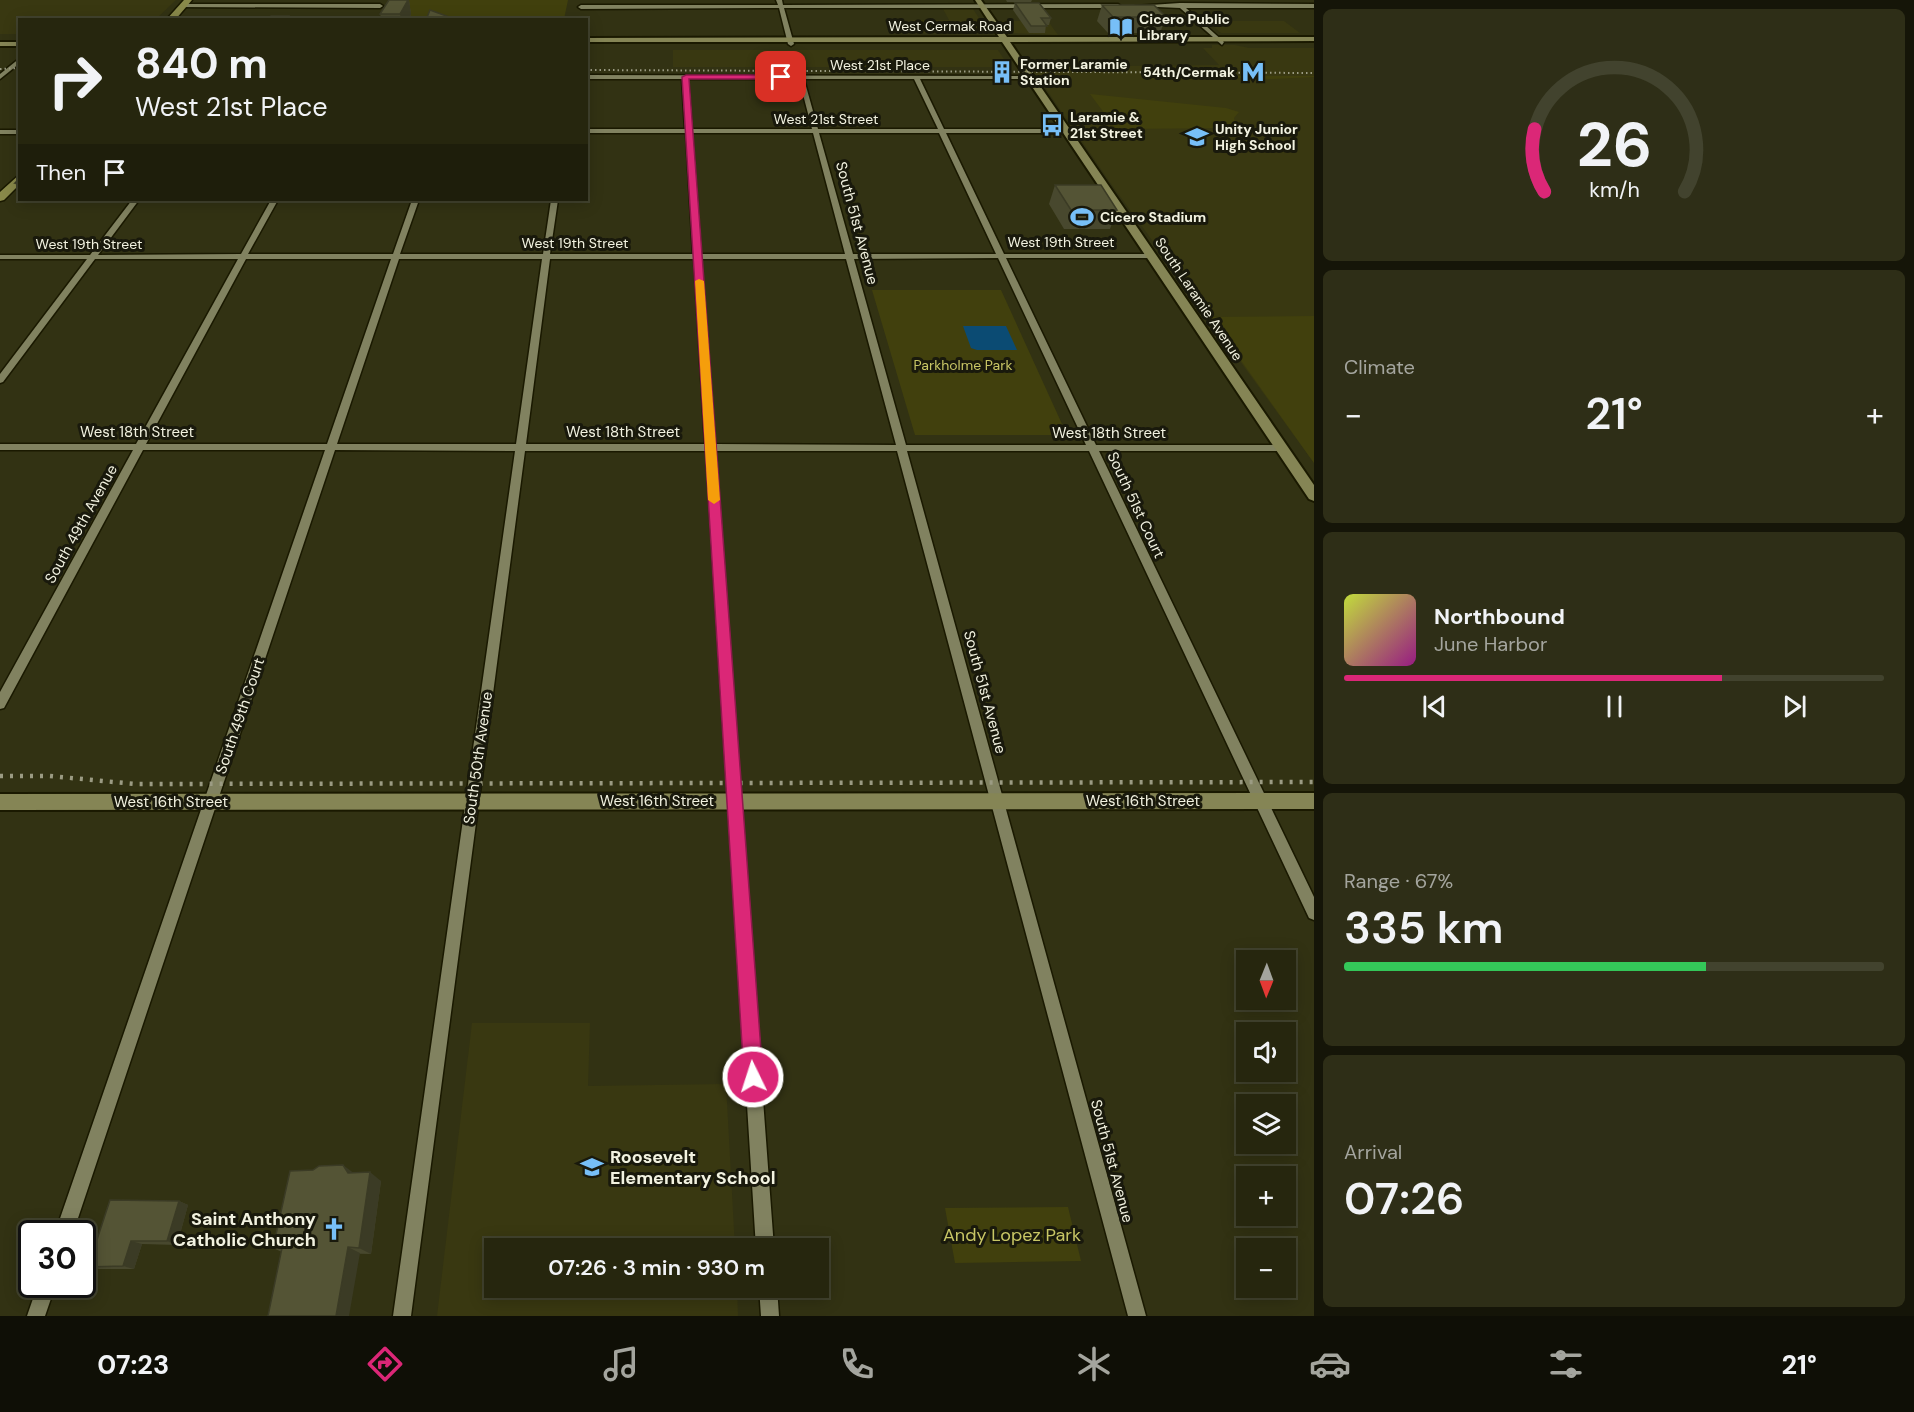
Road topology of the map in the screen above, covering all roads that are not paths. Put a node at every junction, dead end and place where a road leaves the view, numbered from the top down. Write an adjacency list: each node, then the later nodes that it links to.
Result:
1 (384, 0): 3 (street)
2 (1175, 0): 7 (street)
3 (185, 3): 10 (main road)
4 (581, 3): 5 (street); 9 (street)
5 (780, 3): 6 (street); 17 (street)
6 (980, 3): 7 (street); 13 (main road, South Laramie Avenue)
7 (1182, 6): 8 (street); 14 (street)
8 (1314, 6)
9 (579, 17)
10 (172, 18)
11 (0, 40): 12 (main road)
12 (18, 40)
13 (1006, 41): 14 (main road, West Cermak Road); 17 (main road, West Cermak Road); 26 (main road, South Laramie Avenue)
14 (1220, 41): 15 (main road, West Cermak Road)
15 (1314, 41)
16 (588, 42): 17 (main road, West Cermak Road)
17 (791, 42)
18 (0, 44): 19 (main road)
19 (18, 44)
20 (18, 62): 21 (street)
21 (0, 77)
22 (588, 77): 23 (street, West 21st Place)
23 (686, 77): 24 (street, West 21st Place); 28 (street)
24 (801, 77): 25 (street, West 21st Place); 29 (street, South 51st Avenue)
25 (916, 77): 26 (street, West 21st Place); 30 (street, South 51st Court)
26 (1030, 77): 31 (main road, South Laramie Avenue)
27 (588, 131): 28 (street, West 21st Street)
28 (689, 131): 29 (street, West 21st Street); 41 (street)
29 (815, 131): 30 (street, West 21st Street); 42 (street, South 51st Avenue)
30 (941, 131): 31 (street, West 21st Street); 43 (street, South 51st Court)
31 (1066, 131): 44 (main road, South Laramie Avenue)
32 (0, 132): 33 (street)
33 (18, 132)
34 (18, 178): 35 (main road)
35 (4, 189): 36 (main road)
36 (0, 198)
37 (134, 201): 46 (street)
38 (273, 201): 47 (street, South 49th Avenue)
39 (415, 201): 48 (street, South 49th Court)
40 (554, 201): 49 (street, South 50th Avenue)
41 (698, 256): 42 (street, West 19th Street); 49 (street, West 19th Street); 55 (street)
42 (849, 256): 43 (street, West 19th Street); 56 (street, South 51st Avenue)
43 (1001, 256): 44 (street, West 19th Street); 57 (street, South 51st Court)
44 (1151, 256): 58 (main road, South Laramie Avenue)
45 (0, 257): 46 (street, West 19th Street)
46 (92, 257): 47 (street, West 19th Street); 50 (street)
47 (243, 257): 48 (street, West 19th Street); 52 (street, South 49th Avenue)
48 (396, 257): 49 (street, West 19th Street); 53 (street, South 49th Court)
49 (546, 257): 54 (street, South 50th Avenue)
50 (0, 380)
51 (0, 447): 52 (street, West 18th Street)
52 (140, 447): 53 (street, West 18th Street); 60 (street, South 49th Avenue)
53 (331, 447): 54 (street, West 18th Street); 67 (street, South 49th Court)
54 (520, 448): 55 (street, West 18th Street); 61 (street, South 50th Avenue)
55 (711, 448): 56 (street, West 18th Street); 62 (street)
56 (901, 448): 57 (street, West 18th Street); 63 (street, South 51st Avenue)
57 (1092, 448): 58 (street, West 18th Street); 64 (street, South 51st Court)
58 (1281, 448): 59 (main road, South Laramie Avenue)
59 (1314, 496)
60 (0, 704)
61 (472, 801): 62 (main road, West 16th Street); 67 (main road, West 16th Street); 74 (street, South 50th Avenue)
62 (735, 801): 63 (main road, West 16th Street); 70 (street)
63 (997, 801): 64 (main road, West 16th Street); 76 (street, South 51st Avenue)
64 (1261, 801): 65 (main road, West 16th Street); 68 (street, South 51st Court)
65 (1314, 801)
66 (0, 802): 67 (main road, West 16th Street)
67 (210, 802): 69 (street, South 49th Court)
68 (1314, 913)
69 (68, 1220)
70 (764, 1238)
71 (42, 1298): 73 (street)
72 (769, 1298): 75 (street)
73 (36, 1316)
74 (402, 1316)
75 (770, 1316)
76 (1137, 1316)

